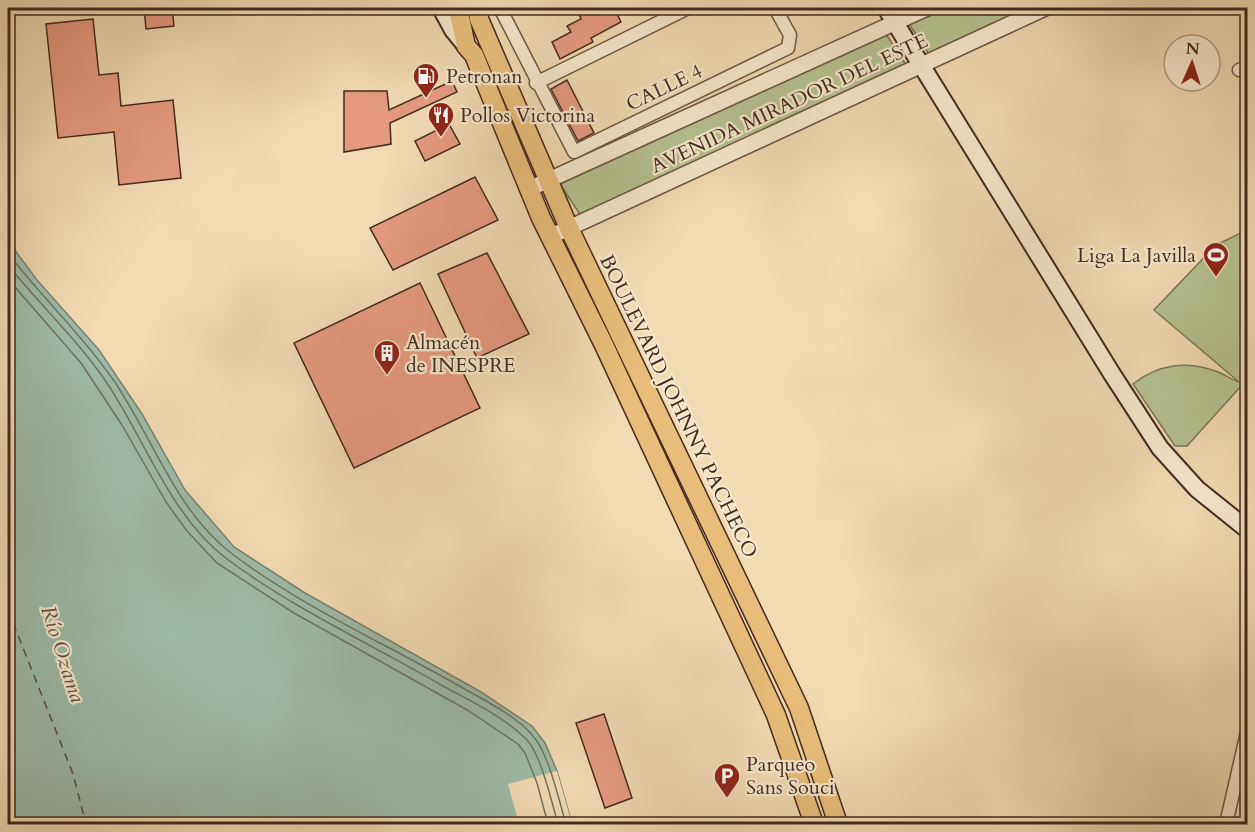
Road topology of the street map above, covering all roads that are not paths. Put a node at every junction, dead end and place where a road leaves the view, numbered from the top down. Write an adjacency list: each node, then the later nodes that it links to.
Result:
1 (441, 8): 11 (main road)
2 (458, 8): 11 (main road, BOULEVARD JOHNNY PACHECO)
3 (501, 8): 9 (street); 13 (street, CALLE 4)
4 (688, 8): 13 (street)
5 (775, 8): 13 (street, CALLE 4)
6 (886, 8): 10 (main road)
7 (927, 8): 10 (street, AVENIDA MIRADOR DEL ESTE)
8 (1045, 8): 12 (street, AVENIDA MIRADOR DEL ESTE)
9 (478, 13): 14 (main road, BOULEVARD JOHNNY PACHECO)
10 (895, 22): 12 (main road); 14 (street, AVENIDA MIRADOR DEL ESTE)
11 (466, 46): 15 (main road, BOULEVARD JOHNNY PACHECO)
12 (920, 65): 16 (street, AVENIDA MIRADOR DEL ESTE); 18 (main road)
13 (536, 82)
14 (548, 180): 15 (street, AVENIDA MIRADOR DEL ESTE); 16 (main road, BOULEVARD JOHNNY PACHECO)
15 (529, 189): 17 (main road, BOULEVARD JOHNNY PACHECO)
16 (569, 228): 17 (street, AVENIDA MIRADOR DEL ESTE); 21 (main road, BOULEVARD JOHNNY PACHECO)
17 (550, 236): 20 (main road, BOULEVARD JOHNNY PACHECO)
18 (1248, 530)
19 (1248, 728): 22 (street)
20 (813, 821)
21 (838, 825)
22 (1226, 825)

